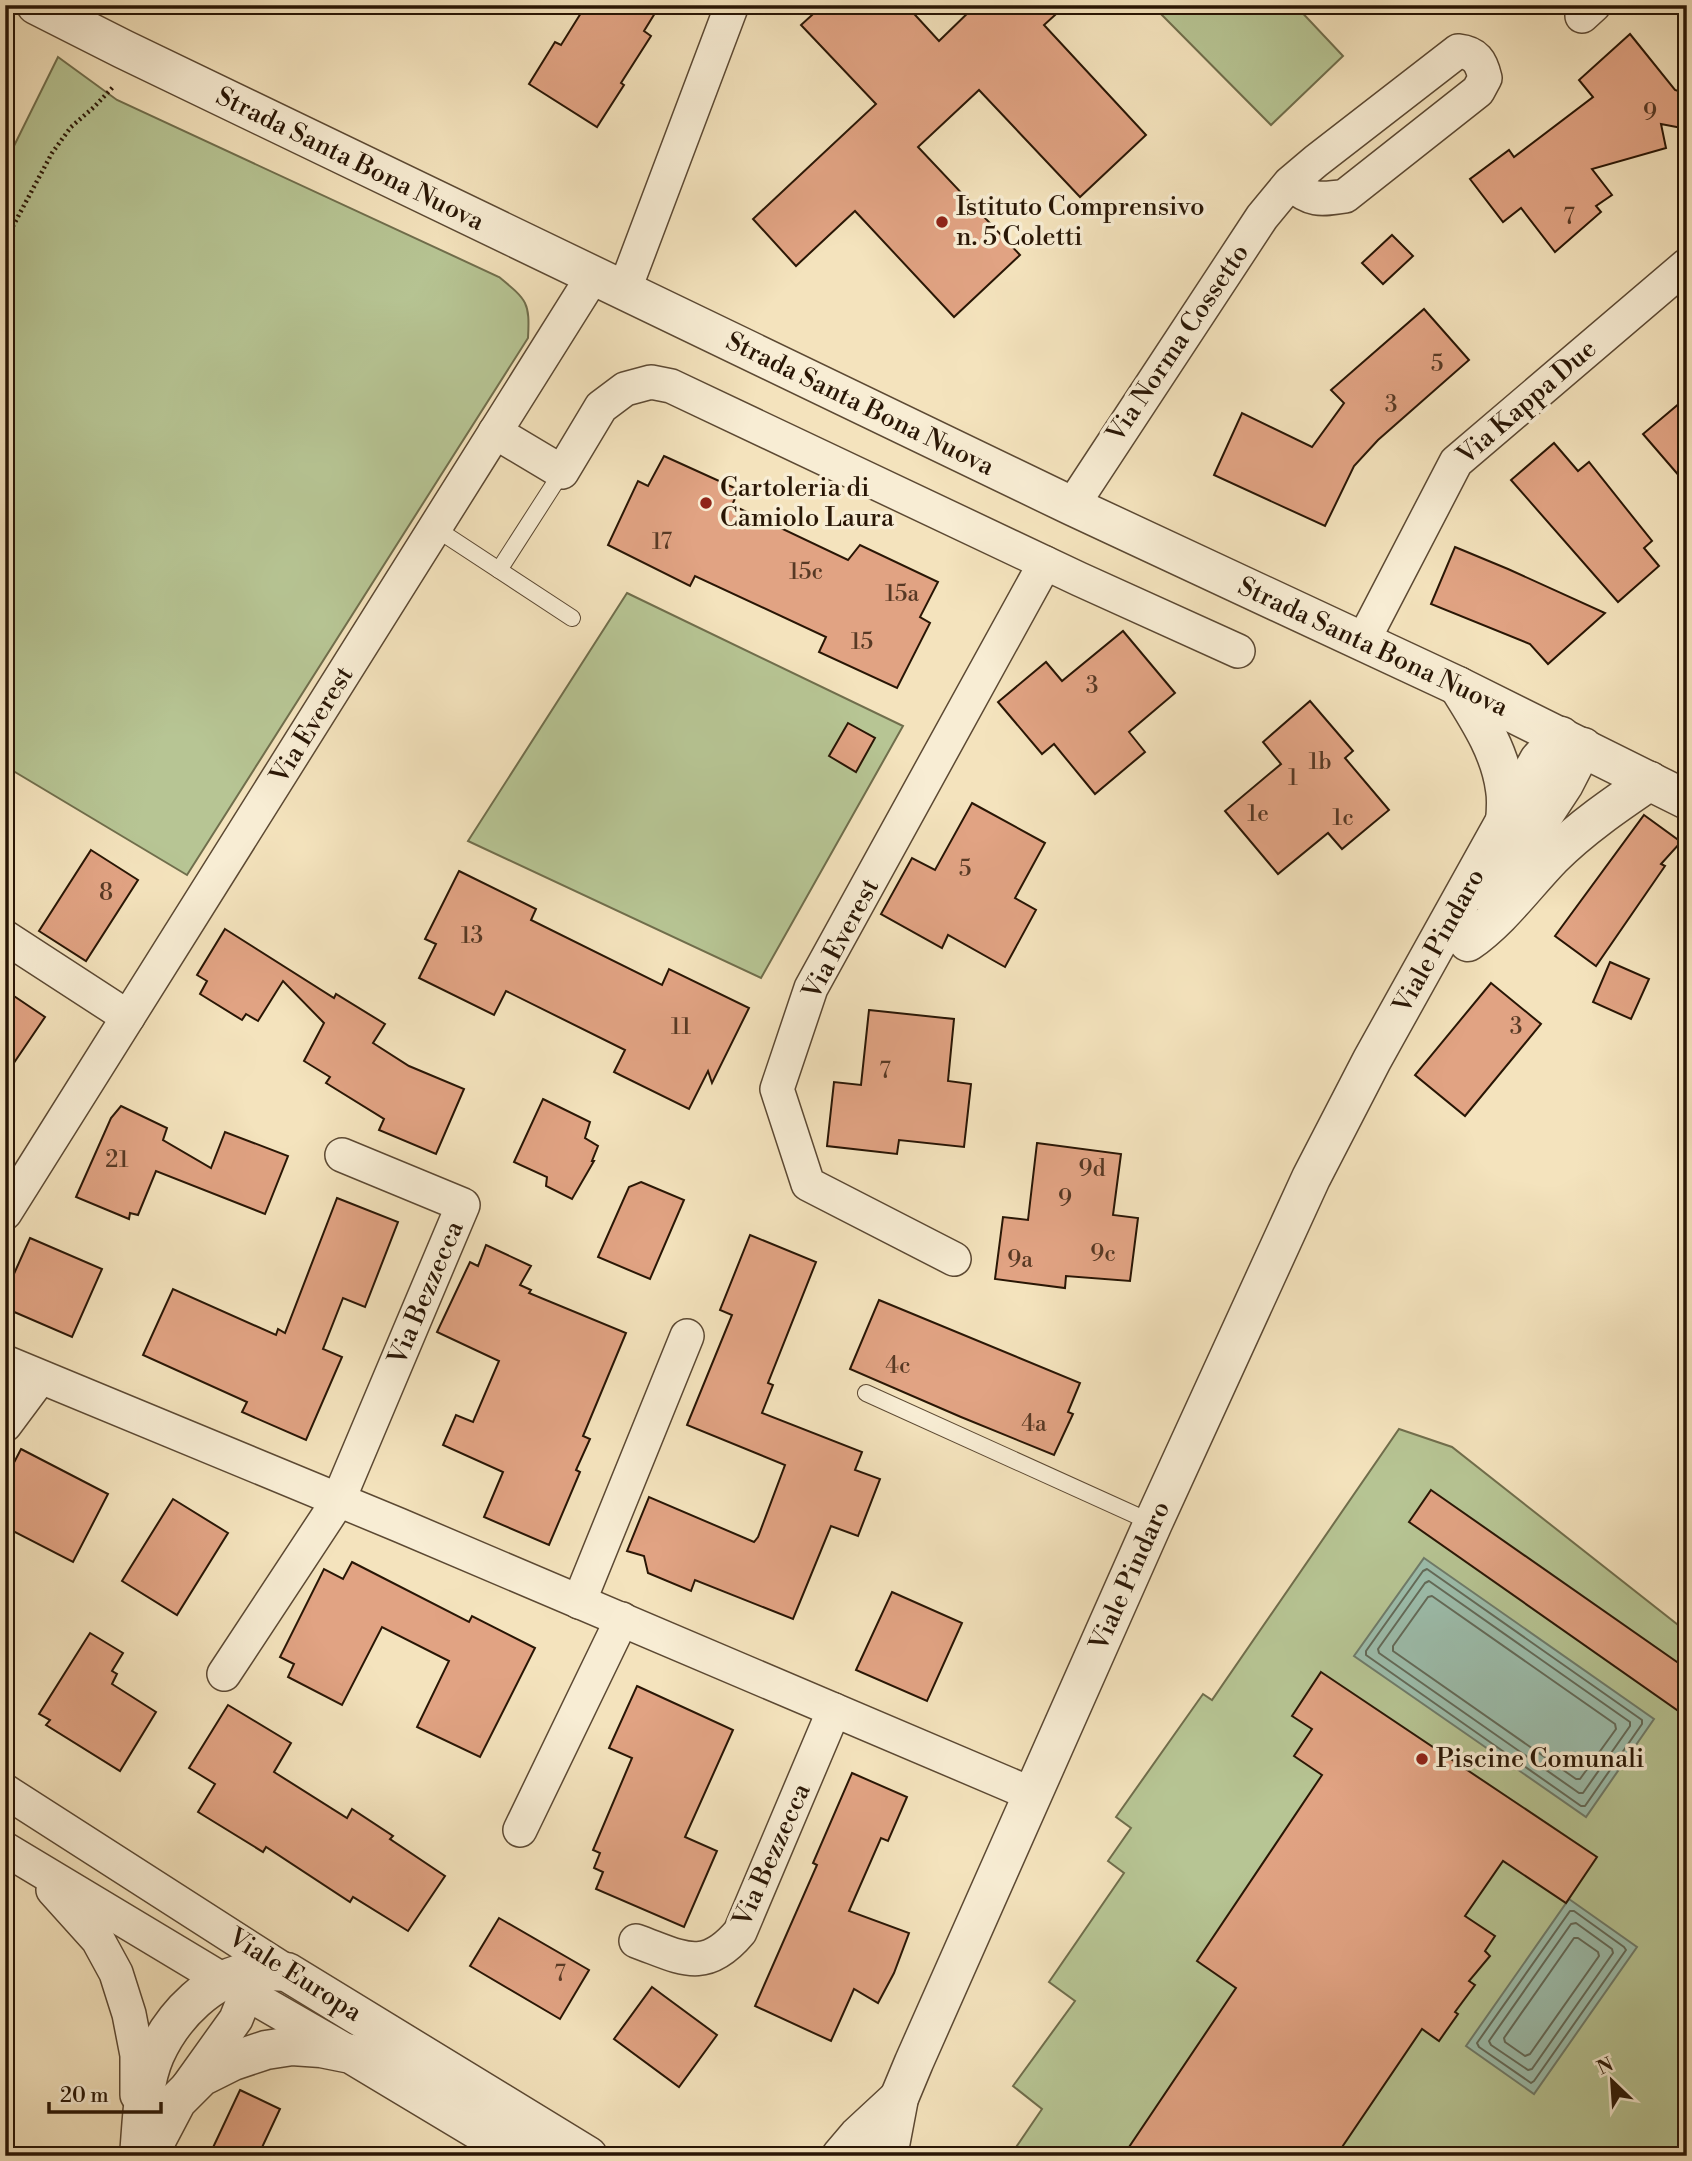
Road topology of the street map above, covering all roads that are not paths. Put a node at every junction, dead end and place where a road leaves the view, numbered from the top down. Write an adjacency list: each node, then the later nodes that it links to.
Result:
1 (36, 5): 5 (street, Strada Santa Bona Nuova)
2 (732, 5): 5 (street, Via Everest)
3 (1290, 183): 3 (street, Via Norma Cossetto); 8 (street, Via Norma Cossetto)
4 (1687, 265): 13 (street, Via Kappa Due)
5 (608, 284): 6 (street, Via Everest); 8 (street, Strada Santa Bona Nuova)
6 (495, 432): 7 (street); 9 (street, Via Everest)
7 (562, 472): 10 (street); 11 (lane)
8 (1072, 506): 13 (street, Strada Santa Bona Nuova)
9 (435, 528): 11 (lane); 22 (street, Via Everest)
10 (1045, 563): 14 (street); 26 (street, Via Everest)
11 (499, 570): 12 (lane)
12 (572, 618)
13 (1363, 641): 15 (street, Strada Santa Bona Nuova)
14 (1238, 652)
15 (1458, 686): 16 (street, Strada Santa Bona Nuova); 19 (street)
16 (1572, 741): 17 (street, Strada Santa Bona Nuova); 19 (street, Viale Pindaro); 21 (street, Viale Pindaro)
17 (1650, 781): 18 (street, Strada Santa Bona Nuova); 21 (street, Viale Pindaro)
18 (1687, 800)
19 (1506, 822): 23 (street, Viale Pindaro)
20 (5, 937): 22 (street)
21 (1468, 942): 23 (street, Viale Pindaro)
22 (128, 1017): 25 (street, Via Everest)
23 (1371, 1060): 33 (street, Viale Pindaro)
24 (342, 1155): 32 (street, Via Bezzecca)
25 (5, 1213)
26 (954, 1259)
27 (687, 1336): 34 (street)
28 (5, 1362): 29 (street)
29 (40, 1378): 31 (street); 32 (street)
30 (866, 1394): 33 (lane)
31 (5, 1425)
32 (338, 1501): 34 (street); 36 (street, Via Bezzecca)
33 (1153, 1523): 39 (street, Viale Pindaro)
34 (579, 1602): 35 (street)
35 (622, 1619): 37 (street); 40 (street)
36 (224, 1674)
37 (834, 1710): 39 (street); 42 (street, Via Bezzecca)
38 (5, 1791): 43 (street, Viale Europa)
39 (1034, 1795): 45 (street, Viale Pindaro)
40 (520, 1830)
41 (18, 1856): 43 (street, Viale Europa); 47 (street)
42 (636, 1941)
43 (239, 1972): 44 (street, Viale Europa); 46 (street); 47 (street); 50 (street, Viale Europa)
44 (351, 2054): 46 (street); 49 (street, Viale Europa)
45 (899, 2098): 51 (street, Viale Pindaro); 52 (street, Viale Pindaro)
46 (177, 2101): 48 (street)
47 (138, 2156)
48 (148, 2156)
49 (521, 2156)
50 (587, 2156)
51 (841, 2156)
52 (888, 2156)

